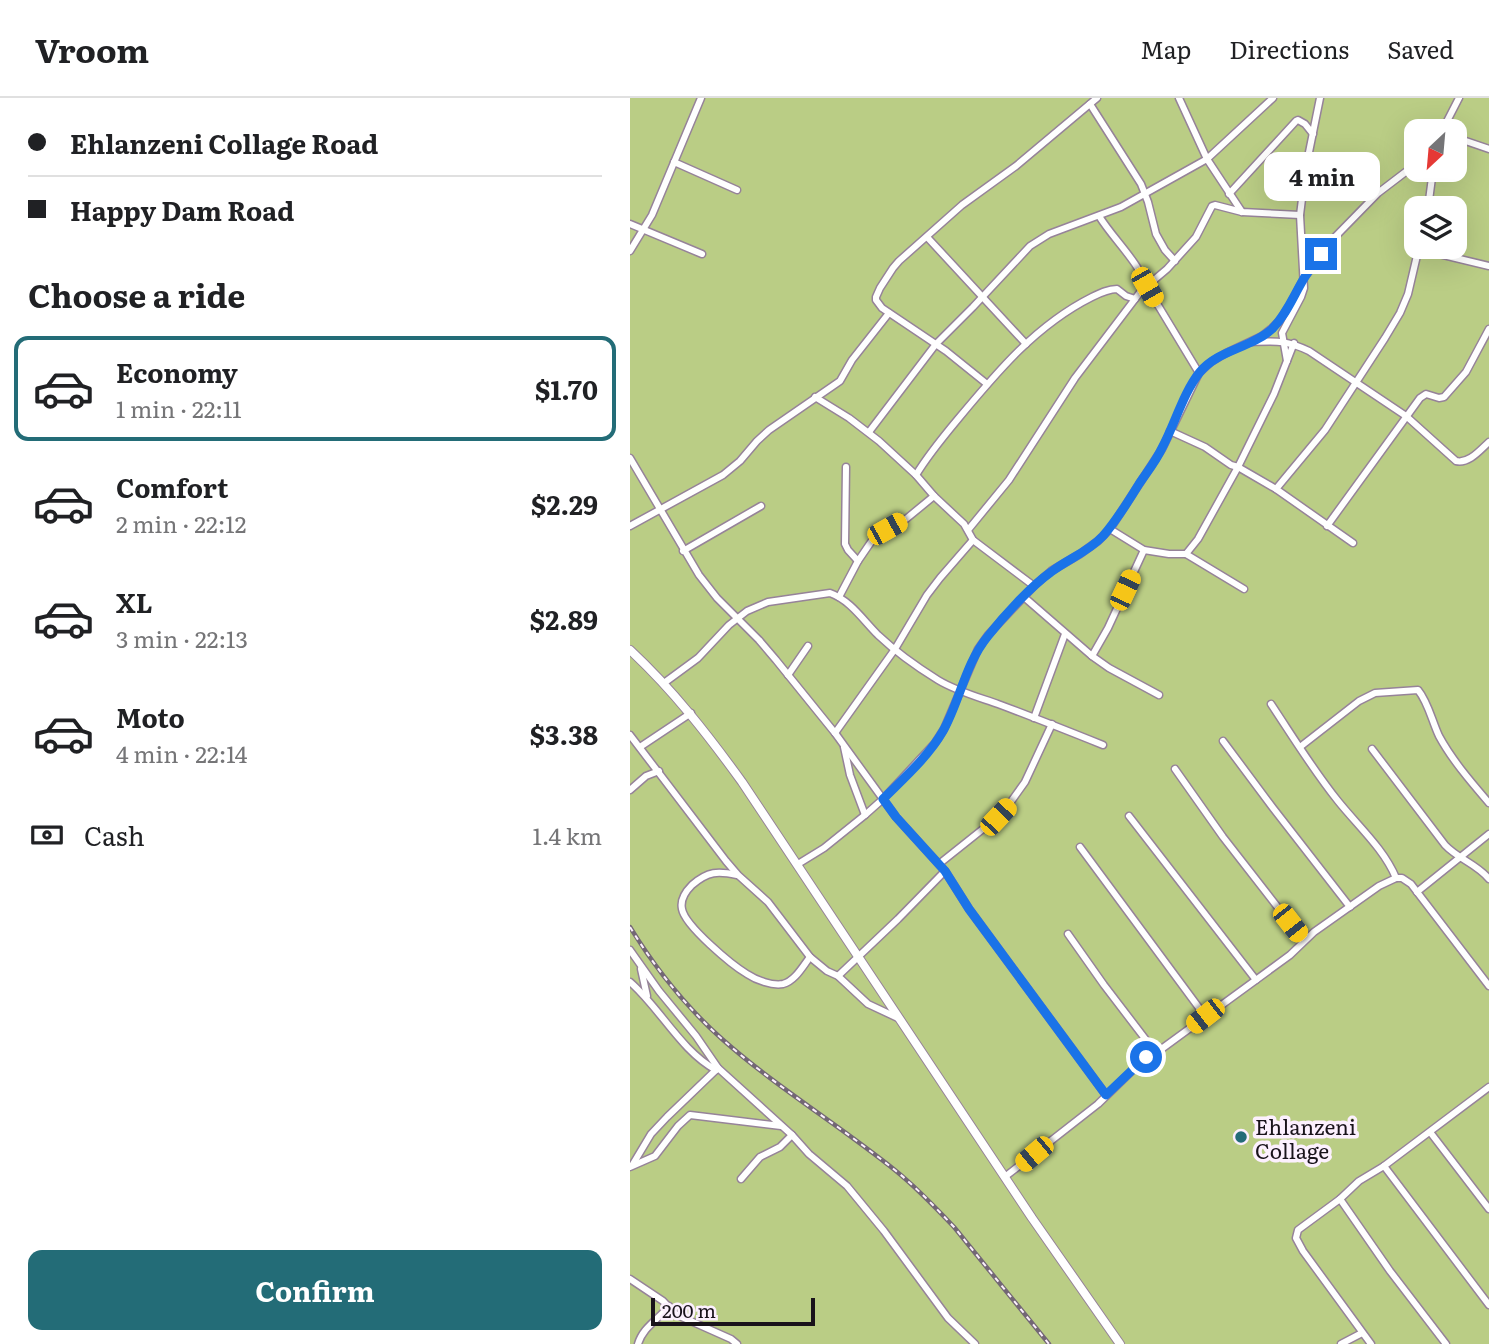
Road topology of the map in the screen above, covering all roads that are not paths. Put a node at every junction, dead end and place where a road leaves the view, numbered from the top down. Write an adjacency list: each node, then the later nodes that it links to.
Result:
1 (701, 98): 13 (street)
2 (1097, 98): 7 (street)
3 (1179, 98): 12 (street)
4 (1273, 98): 12 (street)
5 (1321, 98): 9 (street)
6 (1459, 98): 8 (street)
7 (1090, 104): 16 (street); 23 (street)
8 (1448, 119)
9 (1312, 134): 17 (street); 19 (street)
10 (1467, 141): 11 (street)
11 (1489, 149)
12 (1207, 159): 16 (street); 17 (street)
13 (674, 162): 15 (street); 22 (street)
14 (1404, 173): 30 (street)
15 (737, 190)
16 (1145, 194): 20 (street); 28 (street)
17 (1229, 194): 18 (street)
18 (1242, 212): 19 (street); 28 (street)
19 (1300, 215): 30 (street)
20 (1099, 216): 31 (street); 32 (street)
21 (630, 224): 22 (street)
22 (643, 230): 24 (street); 25 (street)
23 (927, 237): 32 (street); 34 (street)
24 (630, 251)
25 (702, 254)
26 (1416, 259): 45 (street)
27 (1462, 259): 29 (street)
28 (1175, 261): 31 (street)
29 (1489, 266)
30 (1304, 278): 36 (street); 37 (street)
31 (1147, 287): 33 (street); 44 (street)
32 (982, 297): 39 (street); 40 (street)
33 (1136, 299): 40 (street); 63 (street)
34 (889, 313): 39 (street); 47 (street)
35 (1489, 329): 41 (street)
36 (1250, 342): 37 (street); 44 (street)
37 (1283, 342): 38 (street); 43 (street)
38 (1294, 343): 43 (street); 45 (street)
39 (936, 344): 46 (street); 50 (street)
40 (1026, 344): 46 (street)
41 (1480, 348): 42 (street); 48 (street)
42 (1489, 354)
43 (1287, 361): 54 (street)
44 (1199, 373): 49 (street)
45 (1356, 383): 48 (street); 56 (street)
46 (987, 384): 55 (street)
47 (815, 397): 50 (street); 59 (street)
48 (1406, 416): 51 (street); 61 (street)
49 (1170, 431): 54 (street); 62 (street)
50 (869, 432): 55 (street)
51 (1489, 442)
52 (630, 458): 59 (street)
53 (846, 467): 69 (street)
54 (1238, 467): 56 (street); 68 (street)
55 (916, 475): 57 (street)
56 (1276, 489): 61 (street)
57 (933, 496): 63 (street); 69 (street)
58 (761, 506): 67 (street)
59 (660, 509): 60 (street); 67 (street)
60 (630, 526)
61 (1327, 526): 65 (street)
62 (1110, 529): 66 (street); 70 (street)
63 (968, 530): 64 (street)
64 (973, 540): 70 (street); 77 (street)
65 (1353, 543)
66 (1144, 550): 68 (street); 79 (street)
67 (683, 551): 74 (street)
68 (1186, 554): 71 (street)
69 (858, 561): 72 (street)
70 (1034, 586): 73 (street)
71 (1244, 589)
72 (839, 597): 74 (street); 77 (street)
73 (1024, 597): 75 (street); 82 (street)
74 (736, 617): 80 (street); 81 (street)
75 (1065, 634): 79 (street); 86 (street)
76 (808, 646): 80 (street)
77 (895, 649): 82 (street); 88 (street)
78 (630, 650): 81 (street)
79 (1092, 656): 83 (street)
80 (788, 675): 88 (street)
81 (664, 684): 85 (street)
82 (959, 691): 86 (street); 99 (street)
83 (1159, 695)
84 (1271, 704): 94 (street)
85 (691, 713): 93 (street); 106 (street)
86 (1034, 718): 87 (street)
87 (1052, 724): 92 (street); 107 (street)
88 (835, 733): 91 (street)
89 (630, 735): 93 (street)
90 (1223, 741): 113 (street)
91 (843, 745): 99 (street); 101 (street)
92 (1103, 745)
93 (640, 747): 97 (street)
94 (1300, 747): 100 (street); 110 (street)
95 (1372, 749): 105 (street)
96 (1175, 769): 115 (street)
97 (659, 771): 98 (street); 109 (street)
98 (630, 790)
99 (883, 799): 101 (street); 107 (street)
100 (1489, 803)
101 (865, 815): 106 (street)
102 (1129, 816): 121 (street)
103 (1489, 834): 105 (street)
104 (1080, 847): 125 (street)
105 (1460, 856): 111 (street); 112 (street)
106 (798, 864): 118 (street)
107 (939, 864): 108 (street)
108 (945, 871): 118 (street); 130 (street)
109 (738, 875): 117 (street); 117 (street)
110 (1396, 878): 112 (street); 113 (street)
111 (1489, 879)
112 (1417, 892): 123 (street)
113 (1350, 907): 115 (street)
114 (1068, 934): 127 (street)
115 (1304, 941): 121 (street)
116 (630, 950): 119 (street)
117 (810, 957): 120 (street)
118 (858, 957): 120 (street); 126 (street)
119 (640, 966): 124 (street); 128 (street)
120 (838, 976): 126 (street)
121 (1256, 980): 125 (street)
122 (630, 982): 124 (street)
123 (1489, 986)
124 (647, 998): 128 (street)
125 (1205, 1016): 127 (street)
126 (901, 1019): 138 (street)
127 (1156, 1053): 130 (street)
128 (717, 1069): 131 (street); 133 (street)
129 (1489, 1087): 134 (street)
130 (1106, 1095): 138 (street)
131 (672, 1112): 132 (street); 136 (street)
132 (690, 1115): 133 (street); 136 (street)
133 (782, 1126): 135 (street)
134 (1430, 1132): 137 (street); 141 (street)
135 (792, 1135): 139 (street); 148 (street)
136 (631, 1166)
137 (1384, 1166): 140 (street); 143 (street)
138 (1006, 1176): 149 (street)
139 (741, 1180)
140 (1340, 1199): 145 (street); 152 (street)
141 (1489, 1209)
142 (630, 1279): 144 (street)
143 (1489, 1305)
144 (669, 1306): 146 (street); 147 (street)
145 (1362, 1333): 150 (street); 151 (street)
146 (638, 1344)
147 (737, 1344)
148 (975, 1344)
149 (1120, 1344)
150 (1341, 1344)
151 (1371, 1344)
152 (1446, 1344)

